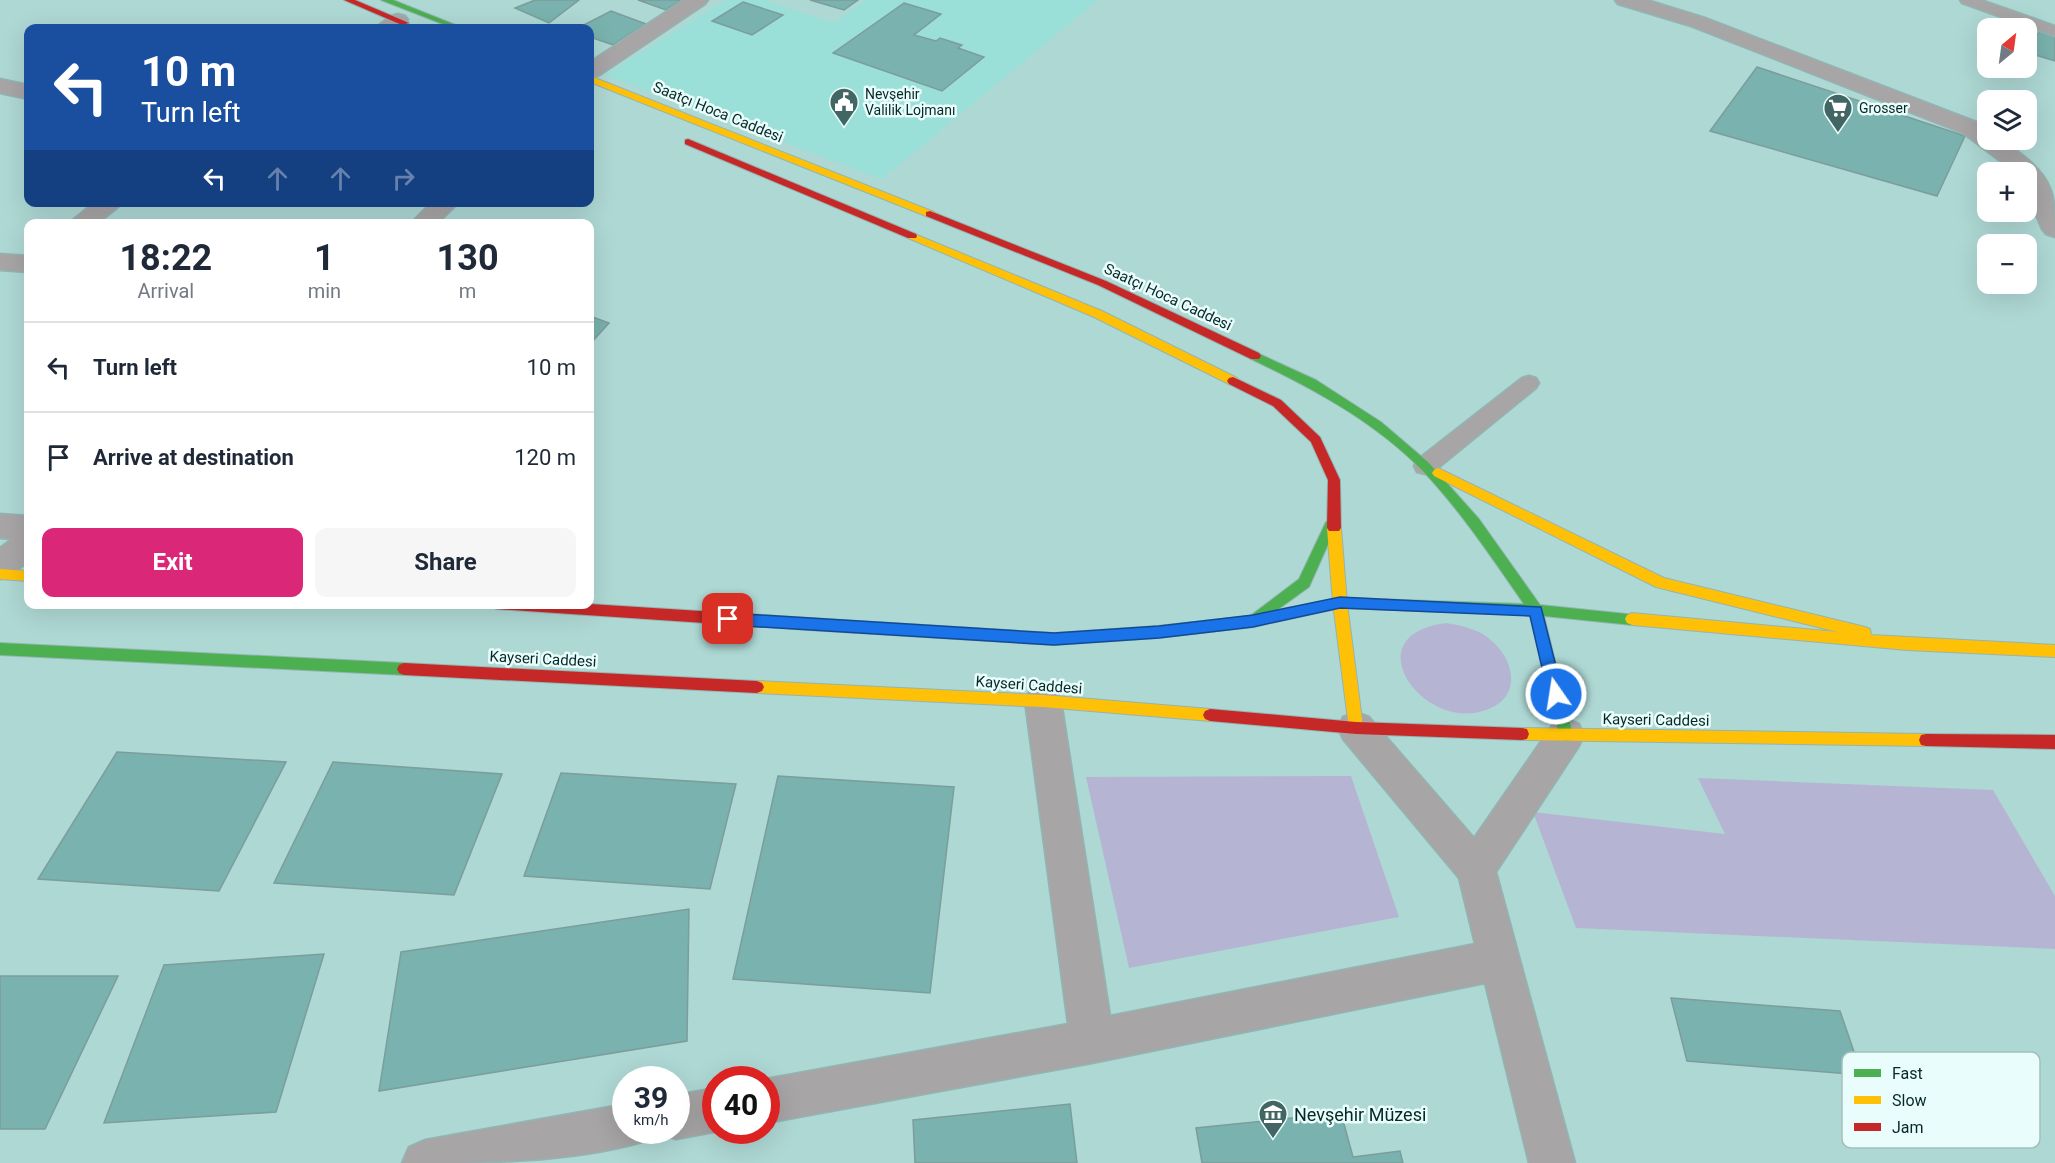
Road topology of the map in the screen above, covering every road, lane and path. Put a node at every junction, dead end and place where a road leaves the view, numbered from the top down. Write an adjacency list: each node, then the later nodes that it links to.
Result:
1 (348, 0): 6 (main road)
2 (385, 0): 7 (main road)
3 (698, 0): 9 (street)
4 (1625, 0): 18 (street)
5 (1967, 0): 8 (lane)
6 (391, 24)
7 (448, 24)
8 (2055, 31)
9 (594, 68)
10 (594, 81): 20 (main road, Saatçı Hoca Caddesi)
11 (0, 86): 12 (street)
12 (24, 91)
13 (675, 137): 21 (main road)
14 (105, 207): 16 (street)
15 (441, 207): 17 (street)
16 (87, 219)
17 (428, 219)
18 (2055, 229)
19 (1529, 383): 20 (lane)
20 (1425, 466): 30 (main road, Saatçı Hoca Caddesi); 32 (main road)
21 (1333, 521): 28 (main road); 31 (main road)
22 (0, 526): 23 (street)
23 (24, 528)
24 (24, 547): 25 (street)
25 (0, 566)
26 (0, 574): 27 (main road)
27 (24, 576)
28 (1340, 603): 30 (main road); 31 (main road); 36 (main road)
29 (576, 609): 31 (main road)
30 (1536, 610): 32 (main road); 37 (main road, Saatçı Hoca Caddesi)
31 (1253, 621)
32 (1907, 644): 34 (main road)
33 (0, 649): 35 (main road, Kayseri Caddesi)
34 (2055, 651)
35 (1042, 701): 36 (main road, Kayseri Caddesi); 41 (street)
36 (1356, 728): 37 (main road, Kayseri Caddesi); 39 (street)
37 (1566, 735): 38 (main road, Kayseri Caddesi); 39 (street)
38 (2055, 742)
39 (1476, 869): 40 (street)
40 (1499, 960): 41 (street); 45 (street)
41 (1092, 1041): 42 (street)
42 (780, 1098)
43 (612, 1129): 44 (street)
44 (425, 1163)
45 (1552, 1163)

